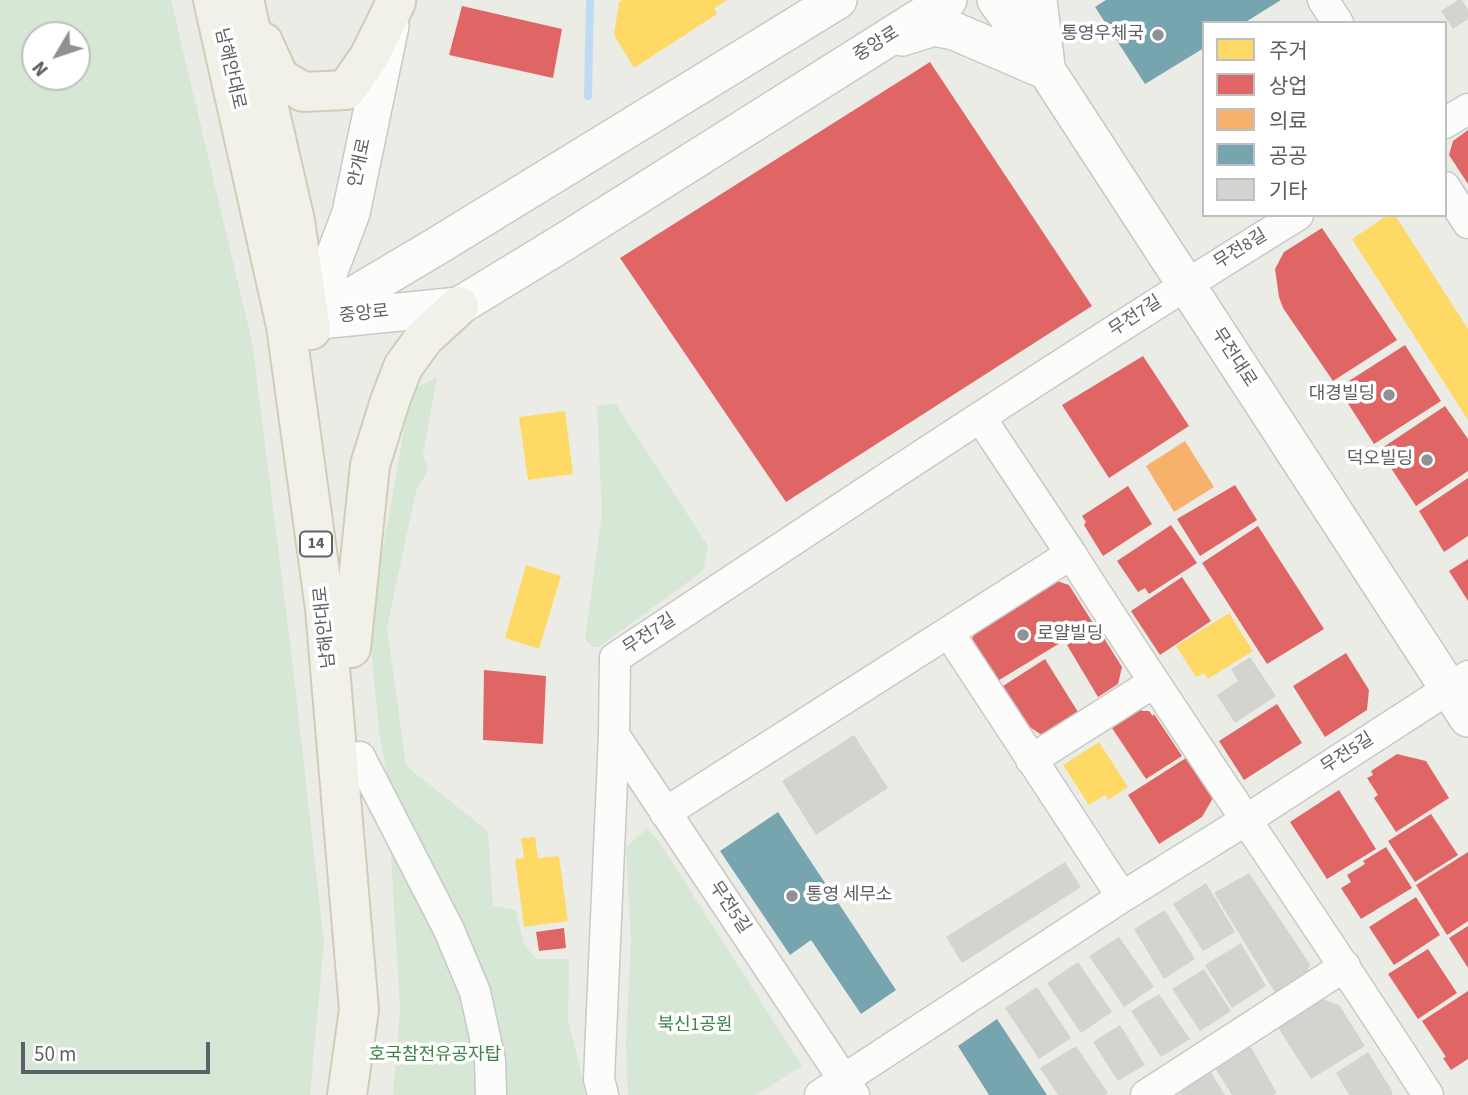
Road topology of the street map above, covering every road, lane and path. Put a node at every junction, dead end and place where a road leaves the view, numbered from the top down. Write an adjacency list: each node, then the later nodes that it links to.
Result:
1 (838, 0): 18 (street, 중앙로)
2 (948, 0): 9 (street, 중앙로)
3 (996, 0): 10 (street, 무전대로)
4 (1038, 0): 10 (street)
5 (1323, 0): 8 (street)
6 (234, 1): 7 (main road); 18 (main road, 남해안대로 / 14); 33 (main road, 남해안대로 / 14)
7 (396, 1): 18 (street, 안개로)
8 (1337, 21)
9 (881, 43): 10 (street); 17 (street, 중앙로)
10 (1047, 71): 16 (street, 무전대로)
11 (1468, 109): 12 (street)
12 (1447, 123)
13 (1447, 190): 15 (street)
14 (1295, 217): 16 (street, 무전8길)
15 (1468, 223)
16 (1185, 285): 19 (street, 무전7길); 24 (street, 무전대로)
17 (459, 306): 18 (street, 중앙로); 22 (main road)
18 (310, 321): 22 (main road, 남해안대로 / 14)
19 (980, 417): 20 (street); 25 (street, 무전7길)
20 (1071, 554): 21 (street); 23 (street)
21 (949, 633): 27 (street); 28 (street)
22 (351, 648): 26 (main road, 남해안대로 / 14)
23 (1153, 683): 27 (street); 29 (street)
24 (1462, 694): 29 (street, 무전5길)
25 (614, 736): 28 (street, 무전5길); 36 (street, 무전7길)
26 (360, 757): 34 (main road, 남해안대로 / 14); 35 (street)
27 (1031, 760): 30 (street)
28 (665, 813): 32 (street, 무전5길)
29 (1246, 821): 30 (street, 무전5길); 31 (street)
30 (1122, 897): 32 (street, 무전5길)
31 (1345, 966): 37 (street); 38 (street)
32 (839, 1090)
33 (347, 1095)
34 (372, 1095)
35 (491, 1095)
36 (603, 1095)
37 (1146, 1095)
38 (1428, 1095)

